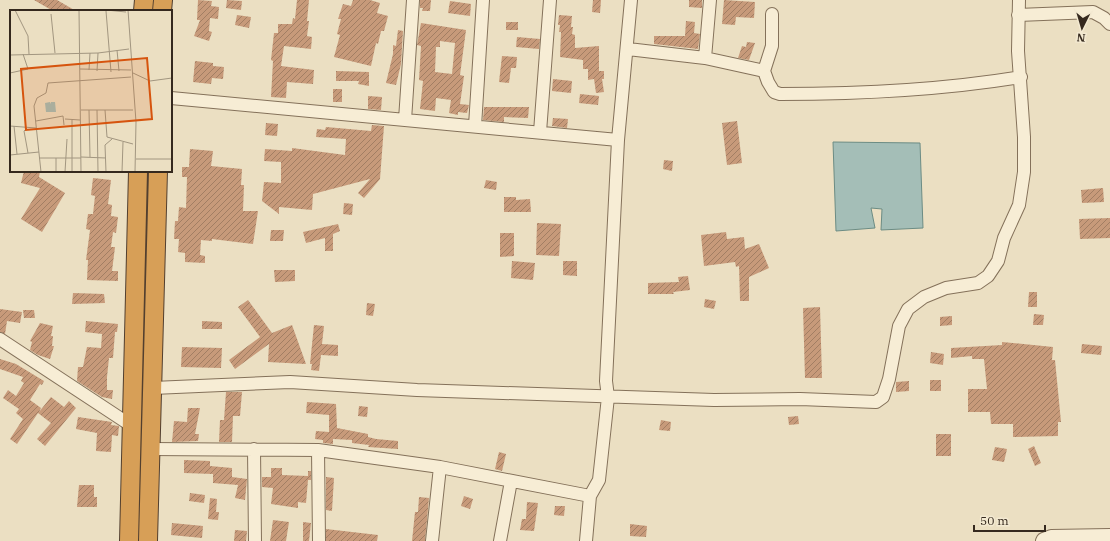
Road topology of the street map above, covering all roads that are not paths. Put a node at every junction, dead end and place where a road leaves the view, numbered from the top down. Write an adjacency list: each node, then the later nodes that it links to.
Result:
1 (144, 0): 9 (highway)
2 (163, 0): 10 (highway)
3 (414, 0): 19 (street)
4 (483, 0): 20 (street)
5 (550, 0): 21 (street)
6 (631, 0): 14 (street)
7 (710, 0): 15 (street)
8 (1019, 0): 12 (street)
9 (143, 10)
10 (162, 10)
11 (772, 14): 16 (street)
12 (1018, 15): 13 (street); 17 (street)
13 (1108, 19)
14 (628, 49): 15 (street); 22 (street)
15 (705, 58): 16 (street)
16 (764, 71): 17 (street)
17 (1021, 78): 27 (street)
18 (172, 98): 19 (street)
19 (405, 120): 20 (street)
20 (475, 126): 21 (street)
21 (540, 132): 22 (street)
22 (618, 140): 27 (street)
23 (138, 172): 28 (highway)
24 (158, 172): 26 (highway)
25 (0, 339): 28 (street)
26 (153, 388): 27 (street); 29 (highway)
27 (608, 397): 34 (street)
28 (132, 426): 36 (highway)
29 (150, 449): 30 (street); 37 (highway)
30 (254, 449): 31 (street); 38 (street)
31 (318, 450): 32 (street); 39 (street)
32 (440, 467): 33 (street); 40 (street)
33 (511, 480): 34 (street); 41 (street)
34 (590, 496): 42 (street)
35 (1110, 536): 43 (street)
36 (129, 541)
37 (148, 541)
38 (255, 541)
39 (319, 541)
40 (432, 541)
41 (500, 541)
42 (586, 541)
43 (1042, 541)

